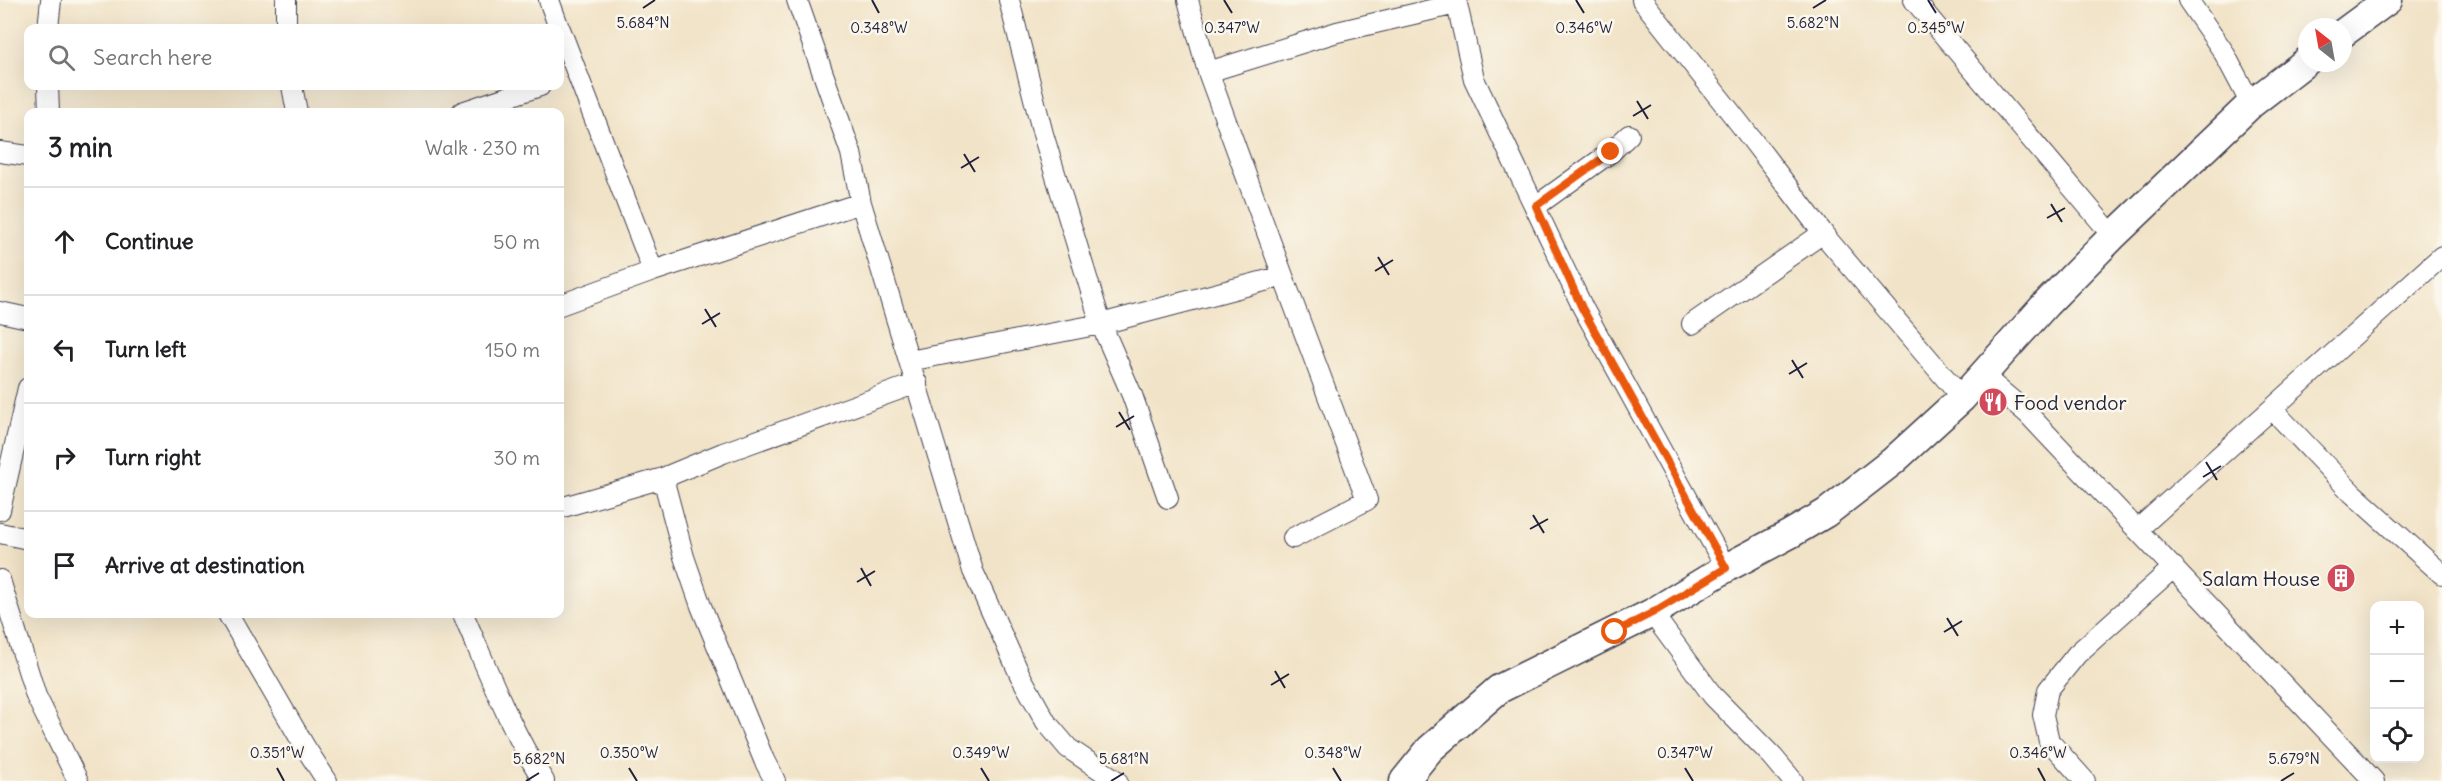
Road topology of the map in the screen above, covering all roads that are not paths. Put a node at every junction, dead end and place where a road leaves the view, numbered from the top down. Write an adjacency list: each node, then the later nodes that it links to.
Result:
1 (51, 0): 12 (street)
2 (286, 0): 13 (street)
3 (549, 0): 14 (street)
4 (797, 0): 30 (street)
5 (1009, 0): 40 (street)
6 (1188, 0): 18 (street)
7 (1642, 0): 32 (street)
8 (1914, 0): 33 (street)
9 (2188, 0): 23 (street)
10 (2388, 0): 15 (main road)
11 (1456, 2): 18 (street); 31 (street)
12 (48, 24)
13 (286, 24)
14 (557, 24)
15 (2352, 26)
16 (564, 55): 19 (street)
17 (2298, 68): 23 (main road)
18 (1208, 72): 36 (street)
19 (568, 76): 35 (street)
20 (48, 90): 24 (street)
21 (293, 90): 25 (street)
22 (528, 90): 26 (street)
23 (2251, 104): 33 (main road)
24 (49, 108)
25 (296, 108)
26 (474, 108)
27 (1629, 135): 31 (street)
28 (0, 152): 29 (street)
29 (24, 155)
30 (861, 203): 35 (street); 42 (street)
31 (1536, 206): 57 (street)
32 (1823, 232): 41 (street); 45 (street)
33 (2113, 236): 43 (main road)
34 (2442, 256): 47 (street)
35 (653, 271): 37 (street)
36 (1283, 276): 40 (street); 55 (street)
37 (564, 304)
38 (0, 312): 39 (street)
39 (24, 317)
40 (1101, 324): 42 (street); 49 (street)
41 (1692, 324)
42 (909, 361): 44 (street)
43 (1983, 376): 45 (main road); 52 (street)
44 (917, 383): 48 (street); 67 (street)
45 (1962, 398): 57 (main road)
46 (24, 405): 51 (street)
47 (2273, 410): 52 (street); 58 (street)
48 (663, 478): 50 (street); 63 (street)
49 (1168, 498)
50 (564, 506)
51 (0, 510)
52 (2137, 530): 56 (street)
53 (0, 533): 54 (street)
54 (24, 538)
55 (1293, 538)
56 (2174, 567): 70 (street); 71 (street)
57 (1726, 568): 60 (main road)
58 (2441, 570)
59 (0, 580): 64 (street)
60 (1652, 613): 68 (main road); 69 (street)
61 (230, 618): 65 (street)
62 (465, 618): 66 (street)
63 (769, 779)
64 (78, 781)
65 (327, 781)
66 (544, 781)
67 (1117, 781)
68 (1404, 781)
69 (1793, 781)
70 (2085, 781)
71 (2374, 781)

